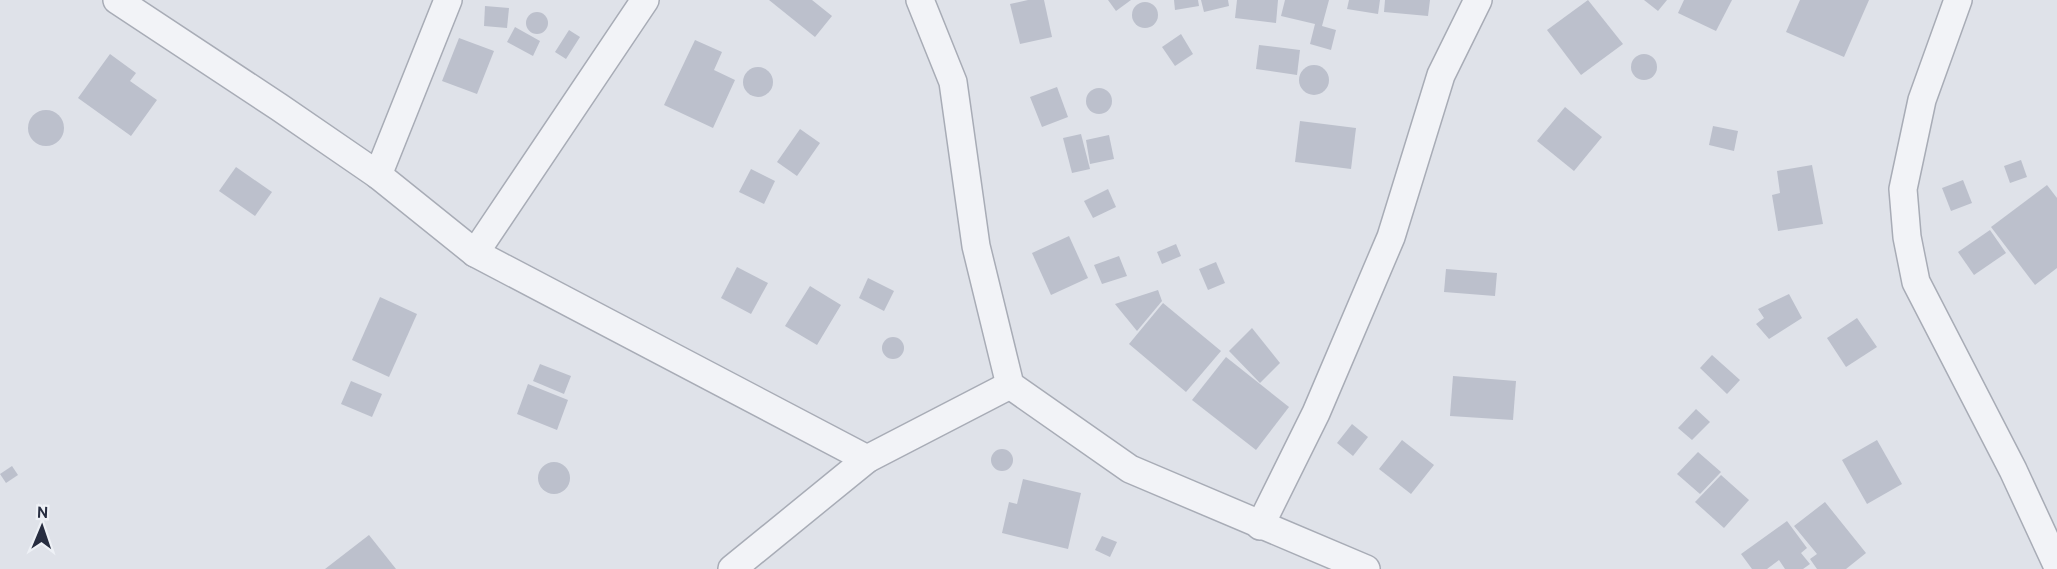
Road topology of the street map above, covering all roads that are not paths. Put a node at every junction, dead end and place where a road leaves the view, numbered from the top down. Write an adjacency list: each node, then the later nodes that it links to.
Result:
1 (117, 0): 7 (street)
2 (448, 0): 7 (street)
3 (645, 0): 8 (street)
4 (920, 0): 9 (street)
5 (1478, 0): 11 (street)
6 (1958, 0): 12 (street)
7 (378, 175): 8 (street)
8 (475, 253): 10 (street)
9 (1010, 385): 10 (street); 11 (street)
10 (867, 459): 13 (street)
11 (1260, 526): 14 (street)
12 (2057, 565)
13 (732, 569)
14 (1366, 569)

